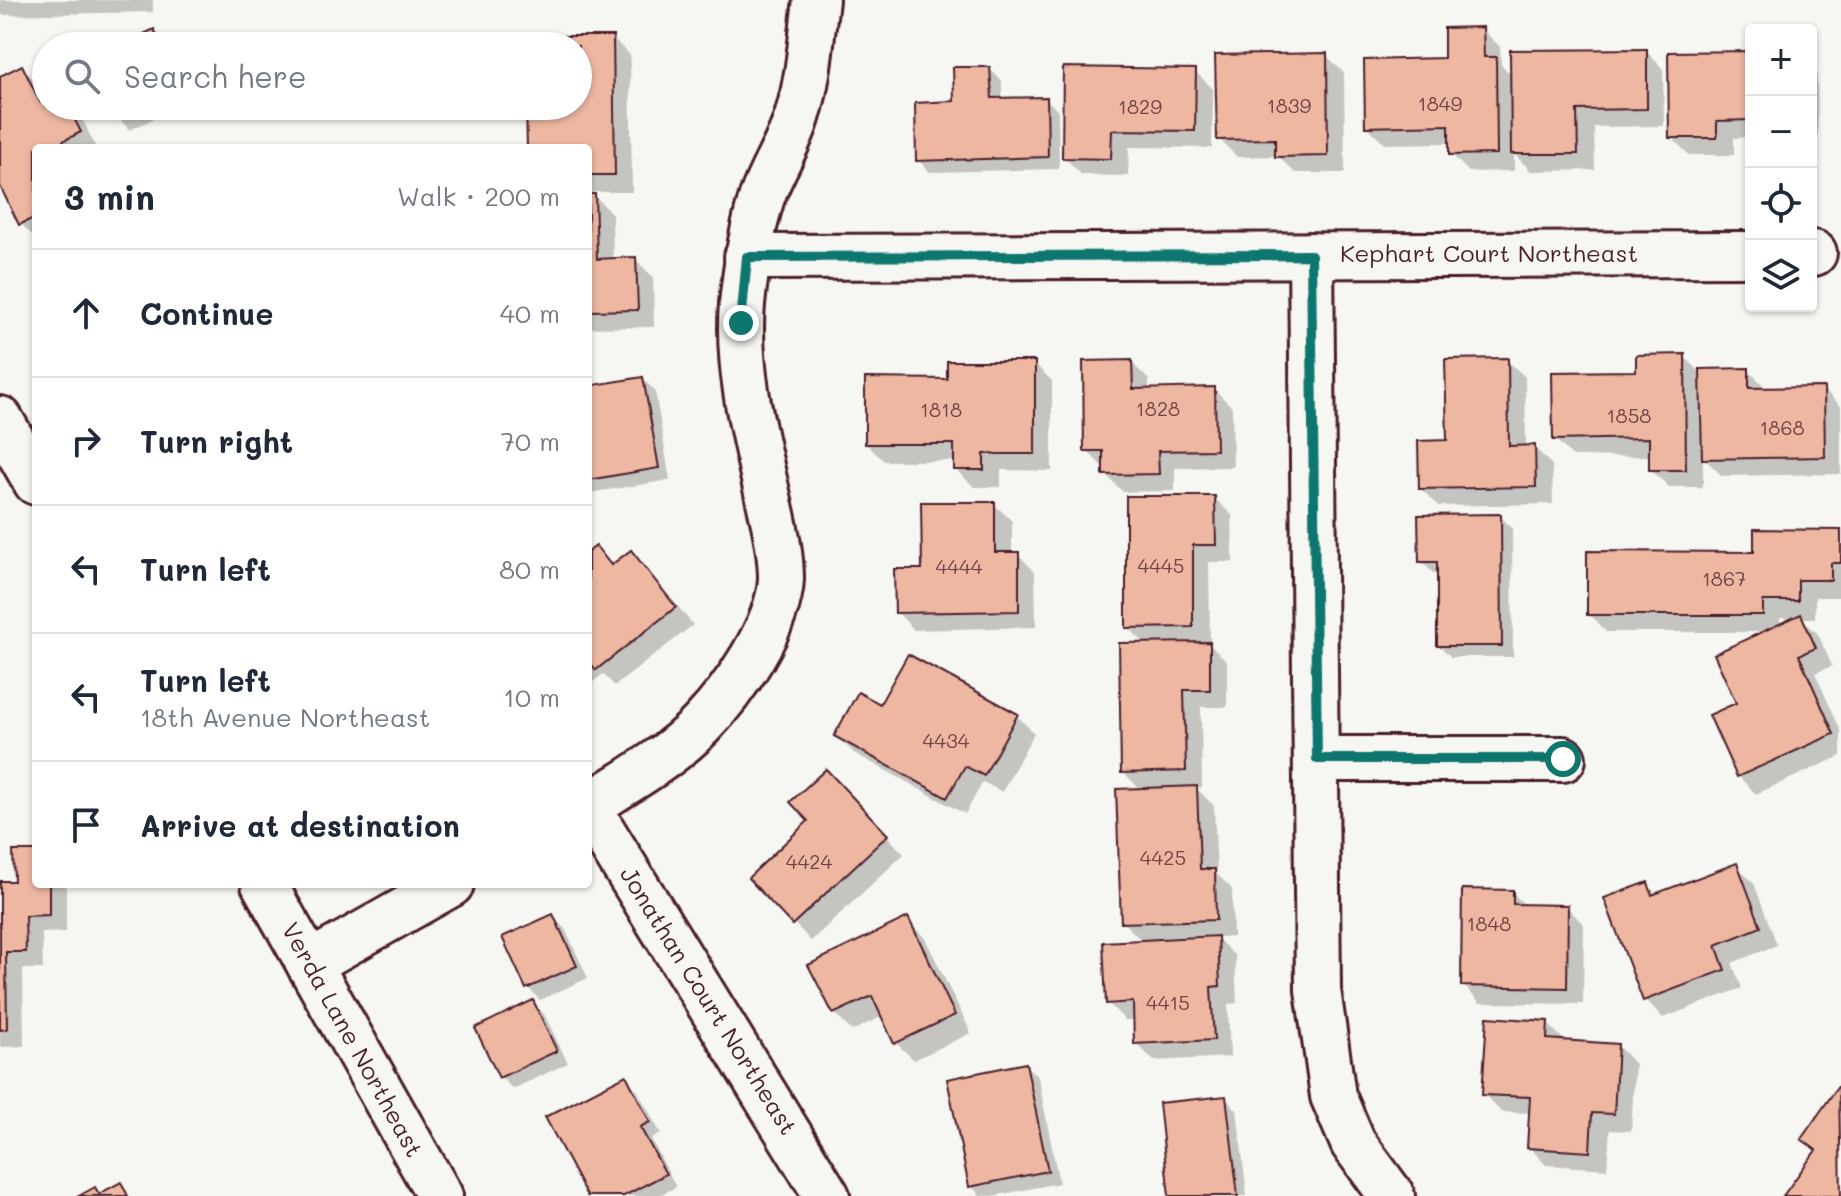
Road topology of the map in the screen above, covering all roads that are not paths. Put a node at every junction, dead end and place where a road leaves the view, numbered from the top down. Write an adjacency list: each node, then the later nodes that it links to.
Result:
1 (816, 0): 4 (street)
2 (1745, 254): 3 (street, Kephart Court Northeast)
3 (1311, 255): 4 (street, Kephart Court Northeast); 7 (street)
4 (747, 257): 9 (street)
5 (0, 419): 6 (street)
6 (32, 475)
7 (1317, 759): 8 (street); 16 (street)
8 (1563, 759)
9 (592, 803)
10 (592, 813): 15 (street, Jonathan Court Northeast)
11 (266, 888): 13 (street, Verda Lane Northeast)
12 (444, 888): 13 (street)
13 (309, 964): 14 (street, Verda Lane Northeast)
14 (440, 1196)
15 (827, 1196)
16 (1392, 1196)

